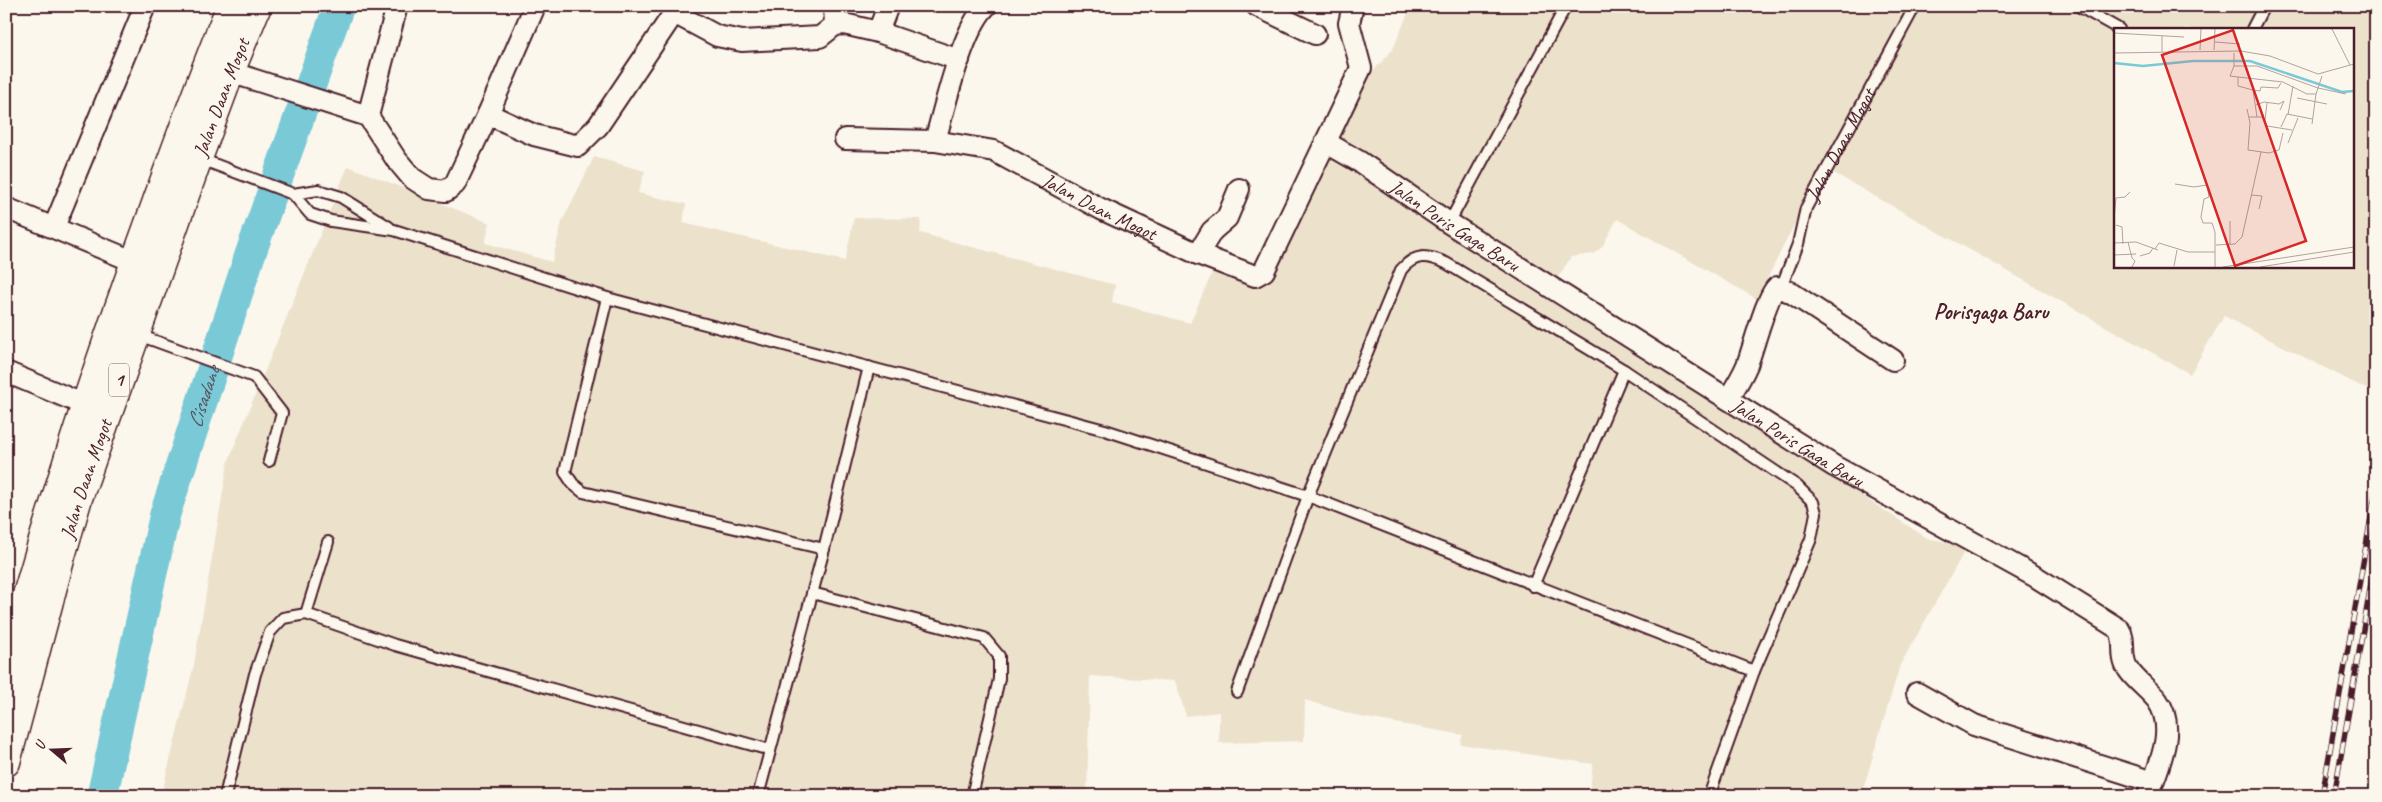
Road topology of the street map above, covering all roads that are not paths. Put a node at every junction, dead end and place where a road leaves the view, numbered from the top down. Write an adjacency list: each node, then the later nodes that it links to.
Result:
1 (145, 6): 32 (street)
2 (231, 6): 35 (highway, Jalan Daan Mogot / 1)
3 (257, 6): 21 (highway, Jalan Daan Mogot / 1)
4 (397, 6): 22 (street)
5 (535, 6): 23 (street)
6 (888, 6): 18 (street)
7 (986, 6): 20 (street)
8 (1257, 6): 19 (street)
9 (1353, 6): 26 (street)
10 (1566, 6): 31 (lane)
11 (1915, 6): 36 (lane, Jalan Daan Mogot)
12 (2078, 6): 16 (lane)
13 (2264, 6): 17 (lane)
14 (675, 10): 15 (street); 23 (street)
15 (834, 16): 18 (street)
16 (2117, 28)
17 (2253, 28)
18 (878, 32): 20 (street)
19 (1316, 34)
20 (959, 60): 25 (street)
21 (239, 75): 22 (street); 27 (highway, Jalan Daan Mogot / 1)
22 (360, 114): 23 (street)
23 (488, 114)
24 (845, 140): 25 (street, Jalan Daan Mogot)
25 (935, 141): 34 (street, Jalan Daan Mogot)
26 (1327, 143): 31 (street, Jalan Poris Gaga Baru); 34 (street, Jalan Daan Mogot)
27 (206, 161): 29 (lane); 38 (highway, Jalan Daan Mogot / 1)
28 (1239, 190): 34 (street)
29 (293, 194): 33 (lane); 33 (lane)
30 (6, 208): 32 (street)
31 (1449, 223): 43 (street, Jalan Poris Gaga Baru)
32 (54, 228): 35 (street)
33 (394, 230): 37 (lane)
34 (1198, 254)
35 (135, 262): 44 (highway, Jalan Daan Mogot / 1)
36 (1781, 288): 39 (street); 43 (street)
37 (607, 298): 40 (lane); 48 (lane)
38 (135, 334): 45 (lane); 57 (highway, Jalan Daan Mogot / 1)
39 (1893, 360)
40 (869, 367): 46 (lane); 48 (lane)
41 (1624, 370): 46 (lane); 49 (lane); 53 (lane)
42 (6, 372): 44 (street)
43 (1728, 399): 58 (street, Jalan Poris Gaga Baru)
44 (85, 405): 52 (highway, Jalan Daan Mogot / 1)
45 (269, 461)
46 (1308, 496): 49 (lane); 54 (lane)
47 (328, 542): 51 (lane)
48 (824, 549): 50 (lane)
49 (1534, 586): 53 (lane)
50 (812, 593): 56 (lane); 61 (lane)
51 (306, 614): 56 (lane); 59 (lane)
52 (6, 671)
53 (1754, 671): 62 (lane)
54 (1237, 692)
55 (1917, 692): 58 (street)
56 (770, 750): 60 (lane)
57 (6, 762)
58 (2150, 789)
59 (225, 796)
60 (758, 796)
61 (972, 796)
62 (1709, 796)

